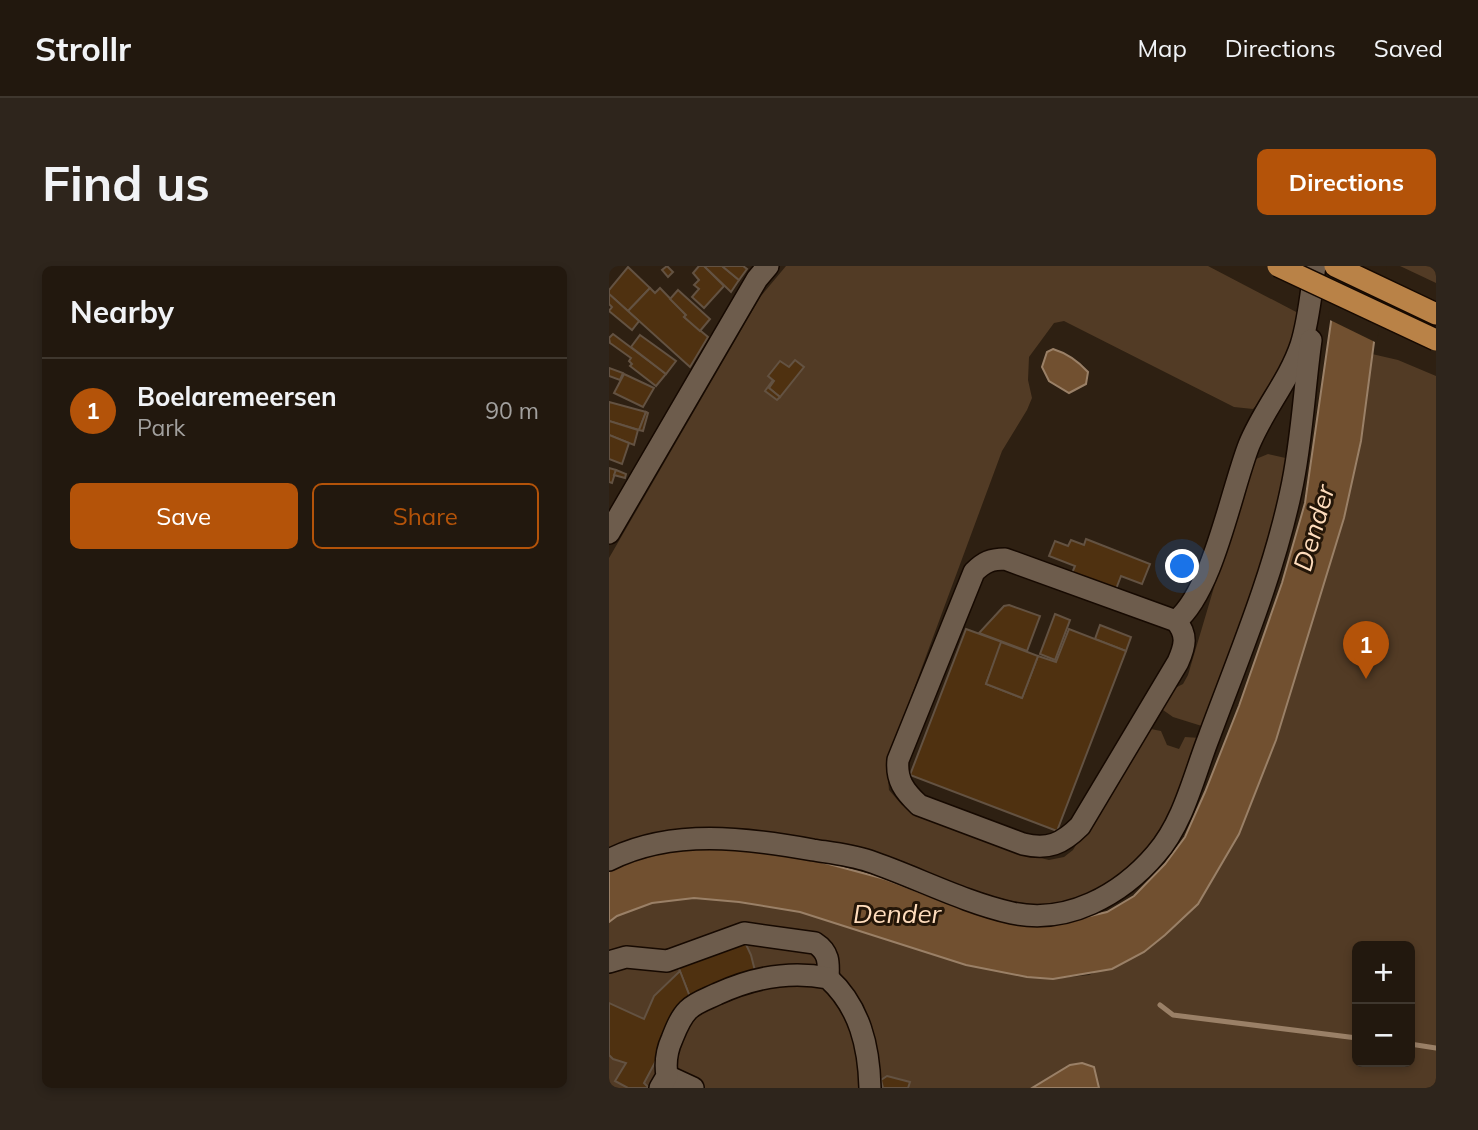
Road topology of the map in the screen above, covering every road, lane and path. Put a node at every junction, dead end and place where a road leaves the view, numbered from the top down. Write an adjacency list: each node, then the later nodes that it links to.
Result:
1 (768, 266): 8 (street)
2 (1278, 266): 7 (main road, bridge)
3 (1315, 266): 9 (street)
4 (1323, 266): 10 (street)
5 (1335, 266): 6 (main road)
6 (1436, 314)
7 (1436, 340)
8 (609, 533)
9 (1177, 621): 9 (street)
10 (609, 860)
11 (609, 962): 12 (street)
12 (828, 978): 13 (street); 15 (street)
13 (664, 1082): 14 (street)
14 (693, 1088)
15 (870, 1088)

